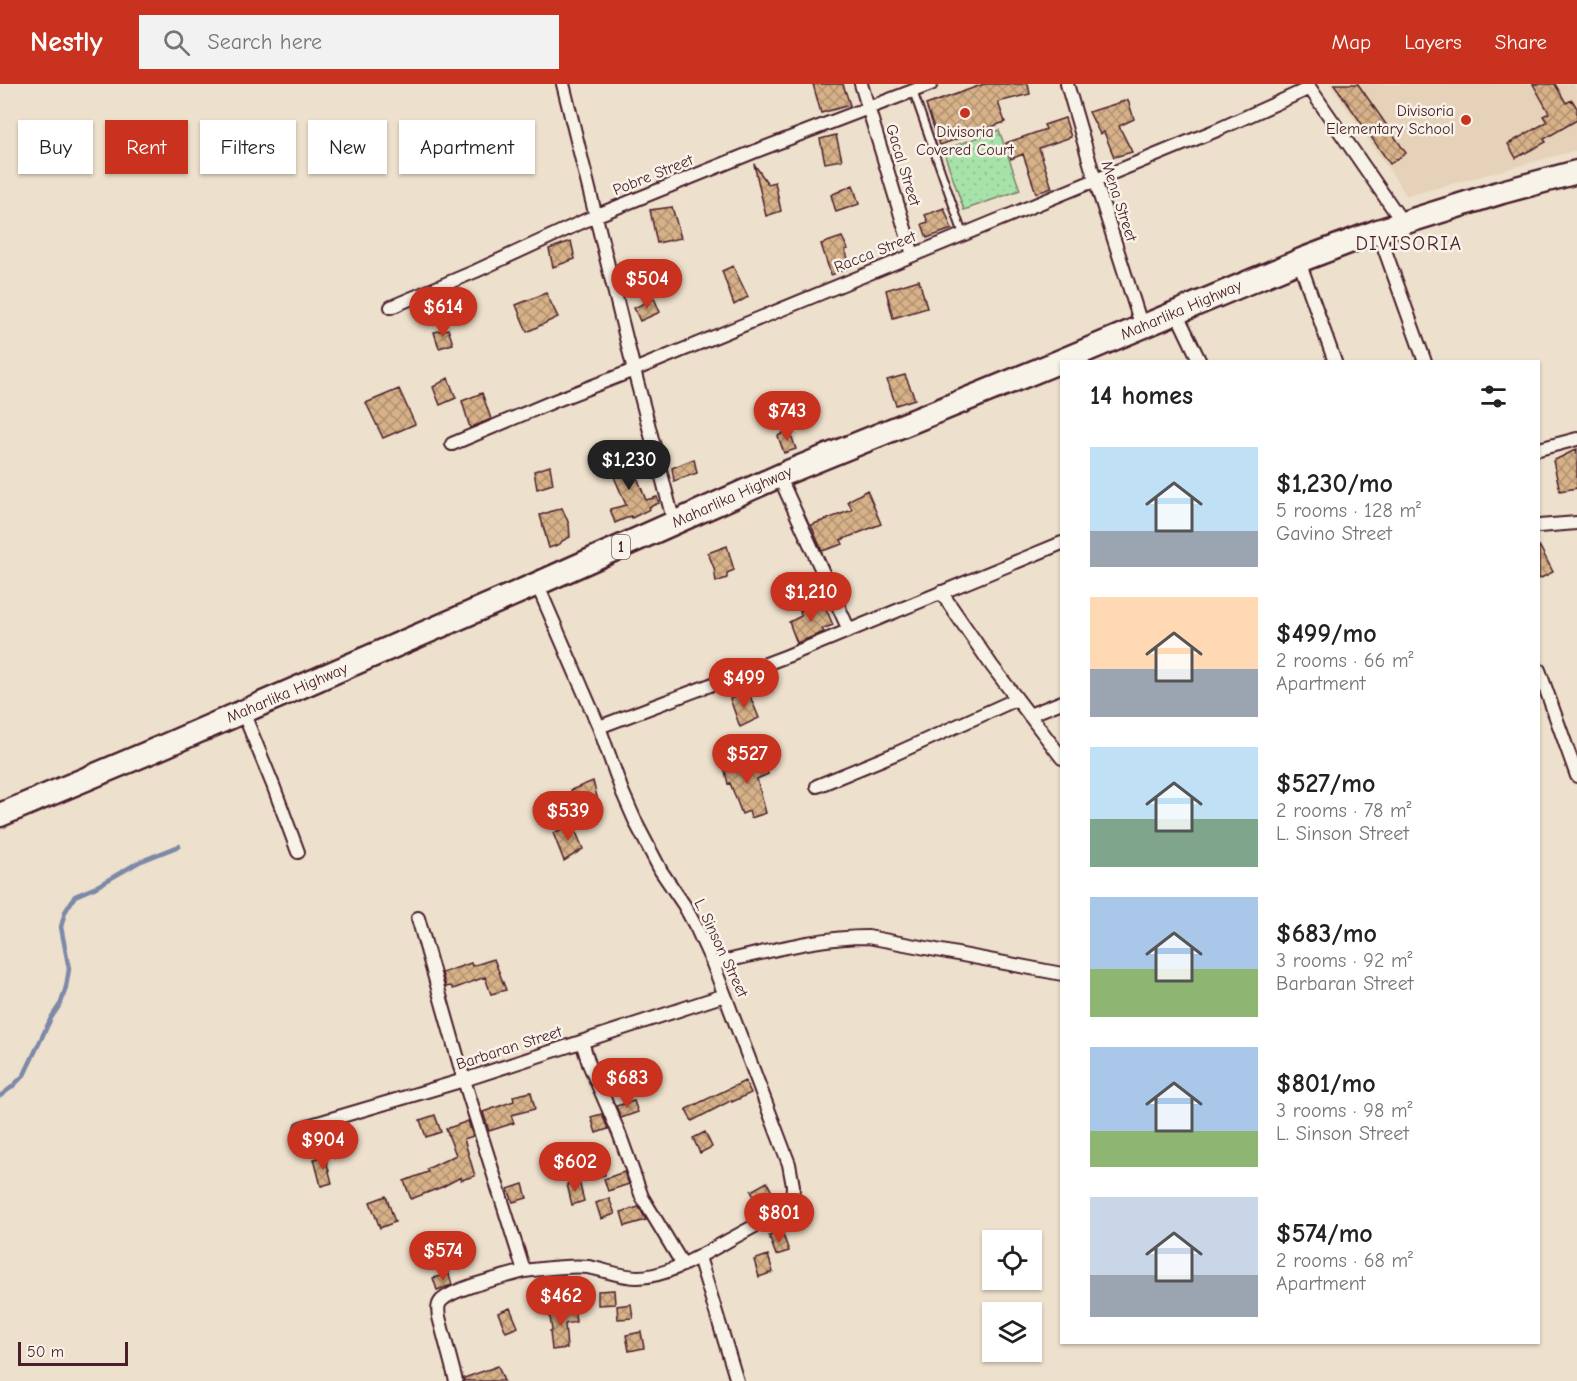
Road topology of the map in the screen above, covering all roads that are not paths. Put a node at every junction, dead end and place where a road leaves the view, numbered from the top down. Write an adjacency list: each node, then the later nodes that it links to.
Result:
1 (563, 84): 10 (street)
2 (861, 84): 7 (street, Gacal Street)
3 (931, 84): 6 (street, Pobre Street)
4 (1066, 84): 9 (street, Mena Street)
5 (1308, 86): 9 (street, Racca Street); 11 (street)
6 (913, 91): 7 (street, Pobre Street); 13 (lane)
7 (868, 108): 10 (street, Pobre Street); 14 (street, Gacal Street)
8 (1577, 172): 11 (highway, Maharlika Highway / 1)
9 (1095, 180): 13 (street, Racca Street); 18 (street, Mena Street)
10 (595, 216): 16 (street, Pobre Street); 24 (street)
11 (1403, 223): 12 (highway, Maharlika Highway / 1)
12 (1378, 231): 15 (highway, Maharlika Highway / 1); 22 (street)
13 (963, 234): 14 (street, Racca Street)
14 (913, 255): 24 (street, Racca Street)
15 (1299, 261): 17 (highway, Maharlika Highway / 1); 21 (street)
16 (391, 307)
17 (1176, 312): 18 (highway, Maharlika Highway / 1); 20 (street)
18 (1142, 327): 19 (highway, Maharlika Highway / 1)
19 (1062, 360)
20 (1199, 360)
21 (1334, 360)
22 (1424, 360)
23 (1060, 361): 28 (highway, Maharlika Highway / 1)
24 (634, 370): 26 (street, Racca Street); 29 (street)
25 (1577, 439): 27 (street)
26 (452, 444)
27 (1540, 449)
28 (779, 476): 29 (highway, Maharlika Highway / 1); 35 (street)
29 (674, 523): 33 (highway, Maharlika Highway / 1)
30 (1577, 523): 31 (street)
31 (1540, 526)
32 (1060, 544): 34 (street)
33 (537, 584): 39 (highway, Maharlika Highway / 1); 41 (street, L. Sinson Street)
34 (941, 592): 35 (street); 37 (street)
35 (849, 630): 41 (street)
36 (1540, 673): 43 (street)
37 (1017, 699): 40 (street); 44 (street)
38 (1060, 703): 40 (street)
39 (243, 712): 45 (highway, Maharlika Highway / 1); 46 (street)
40 (1029, 715): 42 (street)
41 (599, 727): 48 (street, L. Sinson Street)
42 (1060, 755)
43 (1577, 776)
44 (817, 786)
45 (0, 814)
46 (298, 852)
47 (418, 918): 52 (street)
48 (713, 964): 49 (street); 50 (street, L. Sinson Street)
49 (1060, 974)
50 (725, 995): 51 (street, Barbaran Street); 54 (street, L. Sinson Street)
51 (582, 1042): 52 (street, Barbaran Street); 55 (street)
52 (464, 1080): 53 (street, Barbaran Street); 56 (street)
53 (301, 1128)
54 (699, 1257): 55 (street); 58 (street)
55 (683, 1265): 56 (street)
56 (524, 1271): 57 (street)
57 (456, 1381)
58 (737, 1381)

